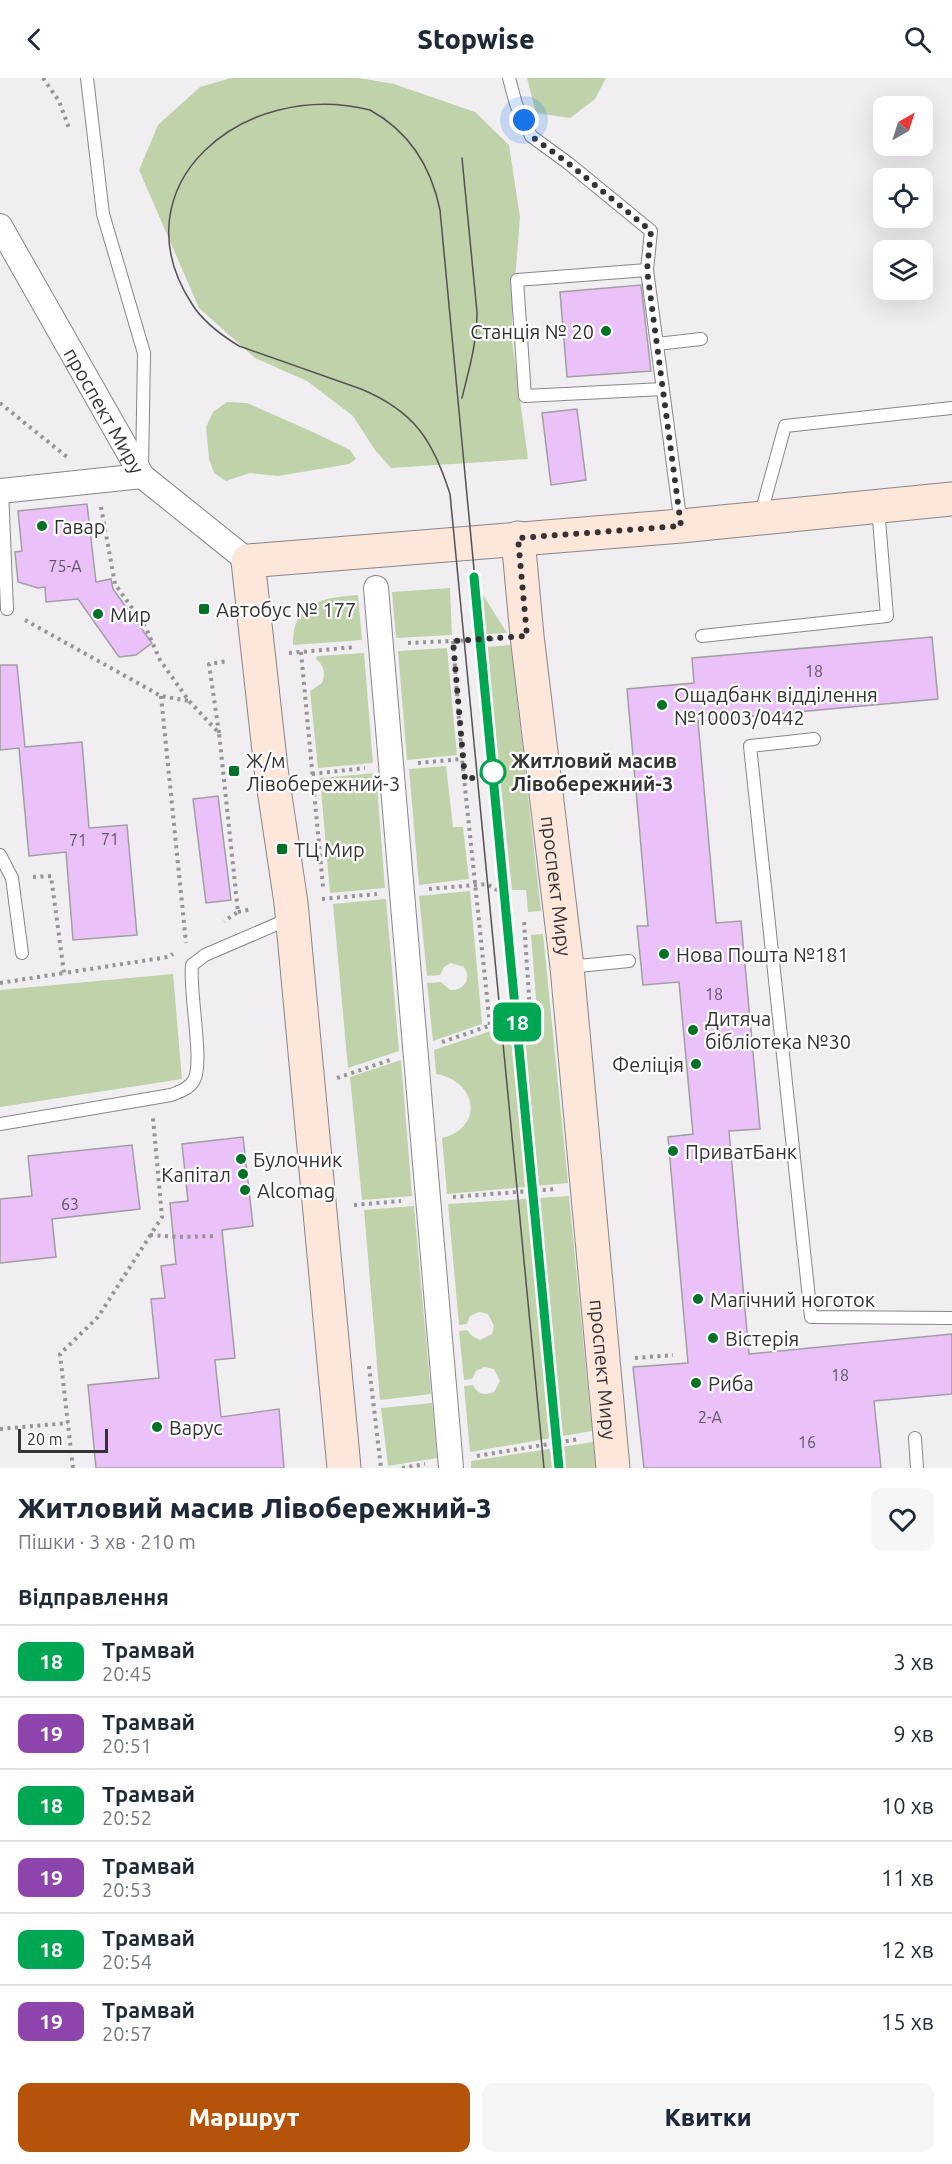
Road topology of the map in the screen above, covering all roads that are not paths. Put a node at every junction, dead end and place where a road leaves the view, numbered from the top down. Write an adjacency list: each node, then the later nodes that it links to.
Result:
1 (87, 78): 9 (lane)
2 (509, 78): 4 (lane)
3 (0, 226): 9 (street, проспект Миру)
4 (647, 270): 6 (lane); 7 (lane)
5 (701, 339): 6 (lane)
6 (657, 344): 7 (lane)
7 (663, 389): 14 (lane)
8 (952, 408): 13 (lane)
9 (142, 476): 10 (street); 16 (street, проспект Миру)
10 (1, 490): 18 (lane)
11 (952, 499): 12 (street)
12 (878, 507): 13 (street); 19 (lane)
13 (760, 518): 14 (street)
14 (681, 526): 15 (street)
15 (518, 538): 16 (street); 25 (street, проспект Миру)
16 (248, 561): 22 (street)
17 (376, 588): 29 (street)
18 (7, 609)
19 (702, 636)
20 (814, 739): 27 (lane)
21 (0, 855): 23 (lane)
22 (292, 918): 26 (lane); 30 (street)
23 (22, 953)
24 (629, 961): 25 (lane)
25 (567, 967): 31 (street, проспект Миру)
26 (0, 1124)
27 (952, 1318)
28 (915, 1438): 32 (lane)
29 (451, 1464)
30 (344, 1468)
31 (613, 1468)
32 (917, 1468)

